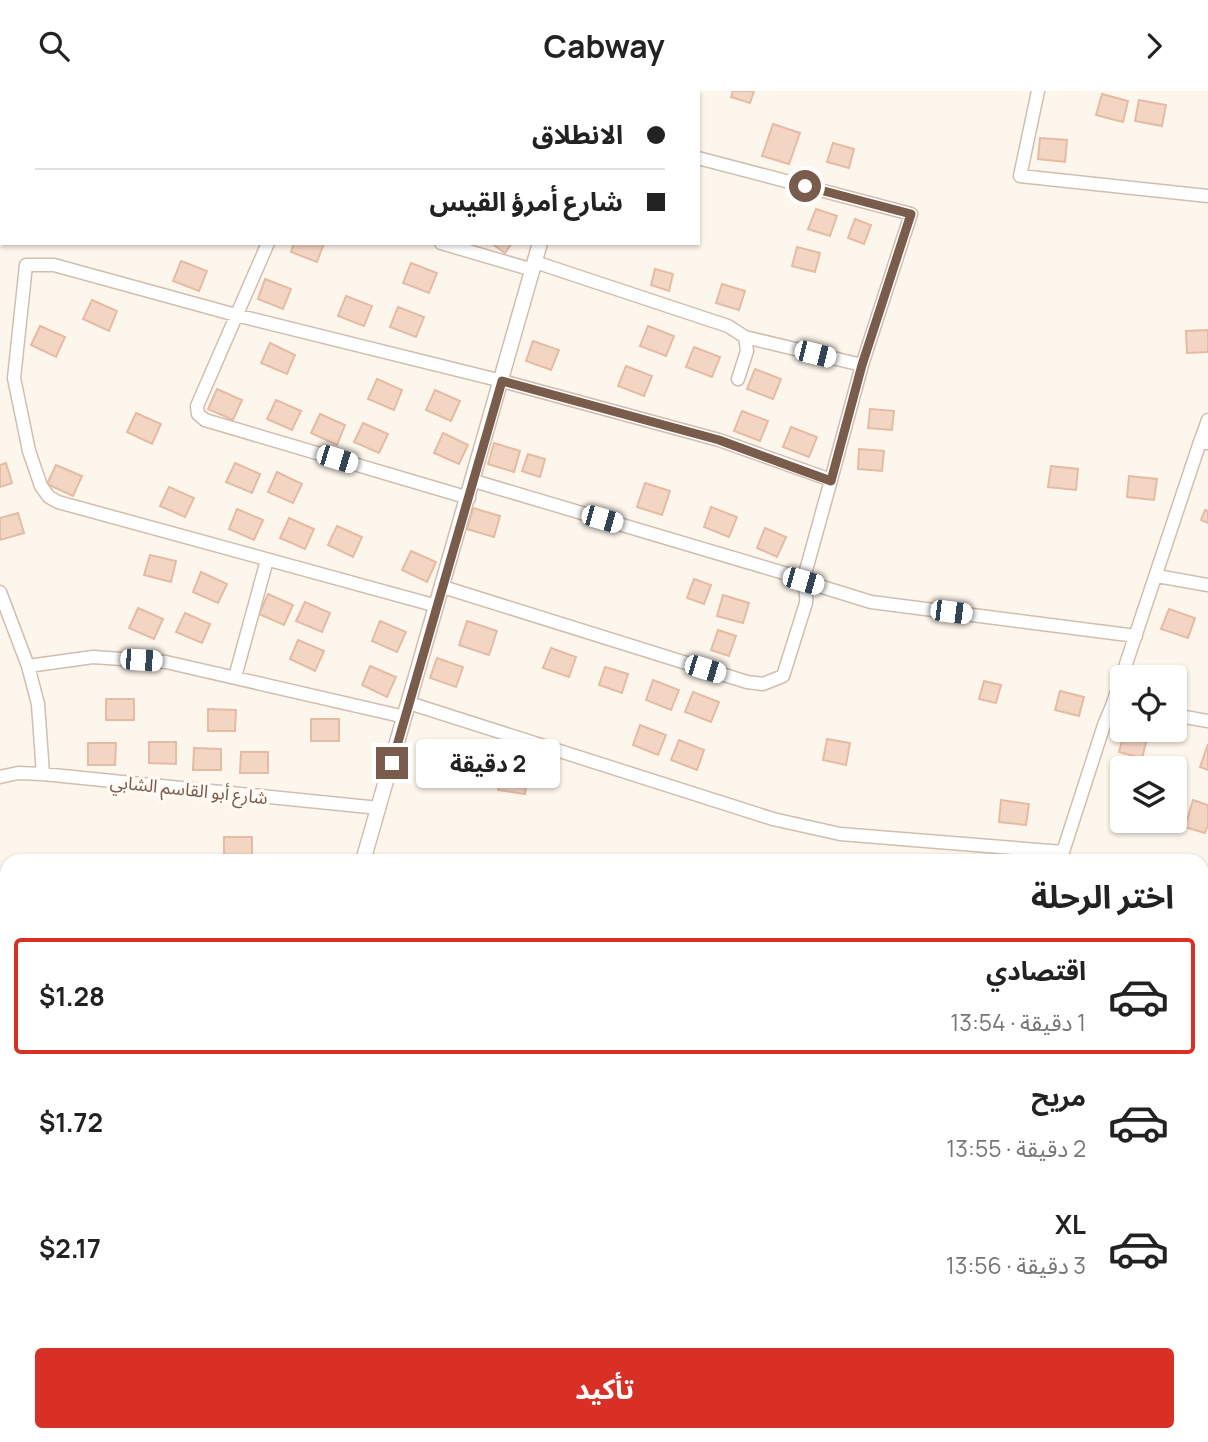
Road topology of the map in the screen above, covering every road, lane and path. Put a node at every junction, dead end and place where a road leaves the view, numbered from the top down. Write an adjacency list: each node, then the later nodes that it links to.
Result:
1 (1038, 91): 3 (street)
2 (700, 159): 10 (street)
3 (1208, 196)
4 (267, 245): 8 (street)
5 (449, 245): 7 (street)
6 (539, 245): 7 (street)
7 (534, 266): 9 (street); 12 (street)
8 (236, 314): 12 (street); 17 (street); 18 (street)
9 (746, 337): 10 (street); 11 (street)
10 (862, 365): 16 (street)
11 (738, 379)
12 (502, 381): 15 (street); 16 (street)
13 (1208, 420): 14 (street)
14 (1204, 443): 19 (street)
15 (474, 481): 17 (street); 20 (street)
16 (831, 481): 20 (street)
17 (469, 498): 22 (street)
18 (267, 560): 24 (street); 28 (street)
19 (1157, 576): 21 (street); 25 (street)
20 (803, 581): 22 (street); 25 (street)
21 (1208, 585)
22 (443, 587): 24 (street)
23 (0, 592): 27 (street)
24 (437, 606): 29 (street)
25 (1136, 636): 26 (street)
26 (1128, 665)
27 (28, 666): 28 (street); 33 (street)
28 (235, 677): 29 (street)
29 (407, 710): 35 (street); 37 (street)
30 (1187, 717): 31 (street)
31 (1208, 721)
32 (1110, 725): 38 (street)
33 (43, 774): 34 (street, شارع أبو القاسم الشابي); 35 (street, شارع أبو القاسم الشابي)
34 (0, 777)
35 (379, 808): 36 (street)
36 (365, 854)
37 (1032, 854)
38 (1062, 854)

